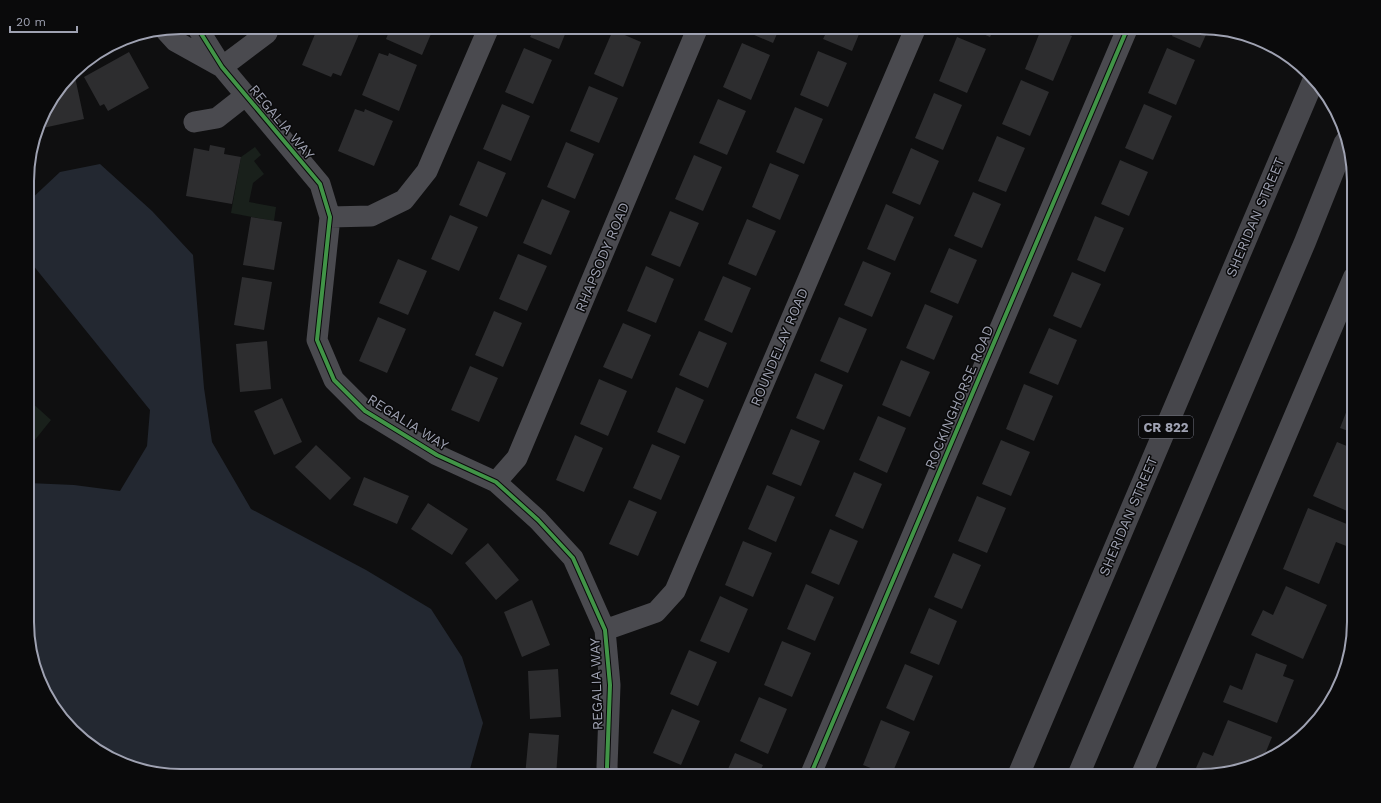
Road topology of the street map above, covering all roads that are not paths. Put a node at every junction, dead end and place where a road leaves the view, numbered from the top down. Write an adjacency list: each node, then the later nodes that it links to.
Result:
1 (170, 34): 8 (street, REGALIA WAY)
2 (201, 34): 8 (street, REGALIA WAY)
3 (266, 34): 8 (street)
4 (486, 34): 13 (street)
5 (695, 34): 15 (street, RHAPSODY ROAD)
6 (913, 34): 16 (street, ROUNDELAY ROAD)
7 (1125, 34): 18 (street, ROCKINGHORSE ROAD)
8 (222, 67): 10 (street, REGALIA WAY)
9 (1312, 85): 19 (main road, SHERIDAN STREET / CR 822)
10 (246, 96): 11 (street); 13 (street, REGALIA WAY)
11 (194, 122)
12 (1343, 147): 20 (main road)
13 (330, 217): 15 (street, REGALIA WAY)
14 (1347, 292): 21 (street)
15 (496, 482): 16 (street, REGALIA WAY)
16 (605, 630): 17 (street, REGALIA WAY)
17 (607, 769)
18 (813, 769)
19 (1021, 769)
20 (1081, 769)
21 (1144, 769)

